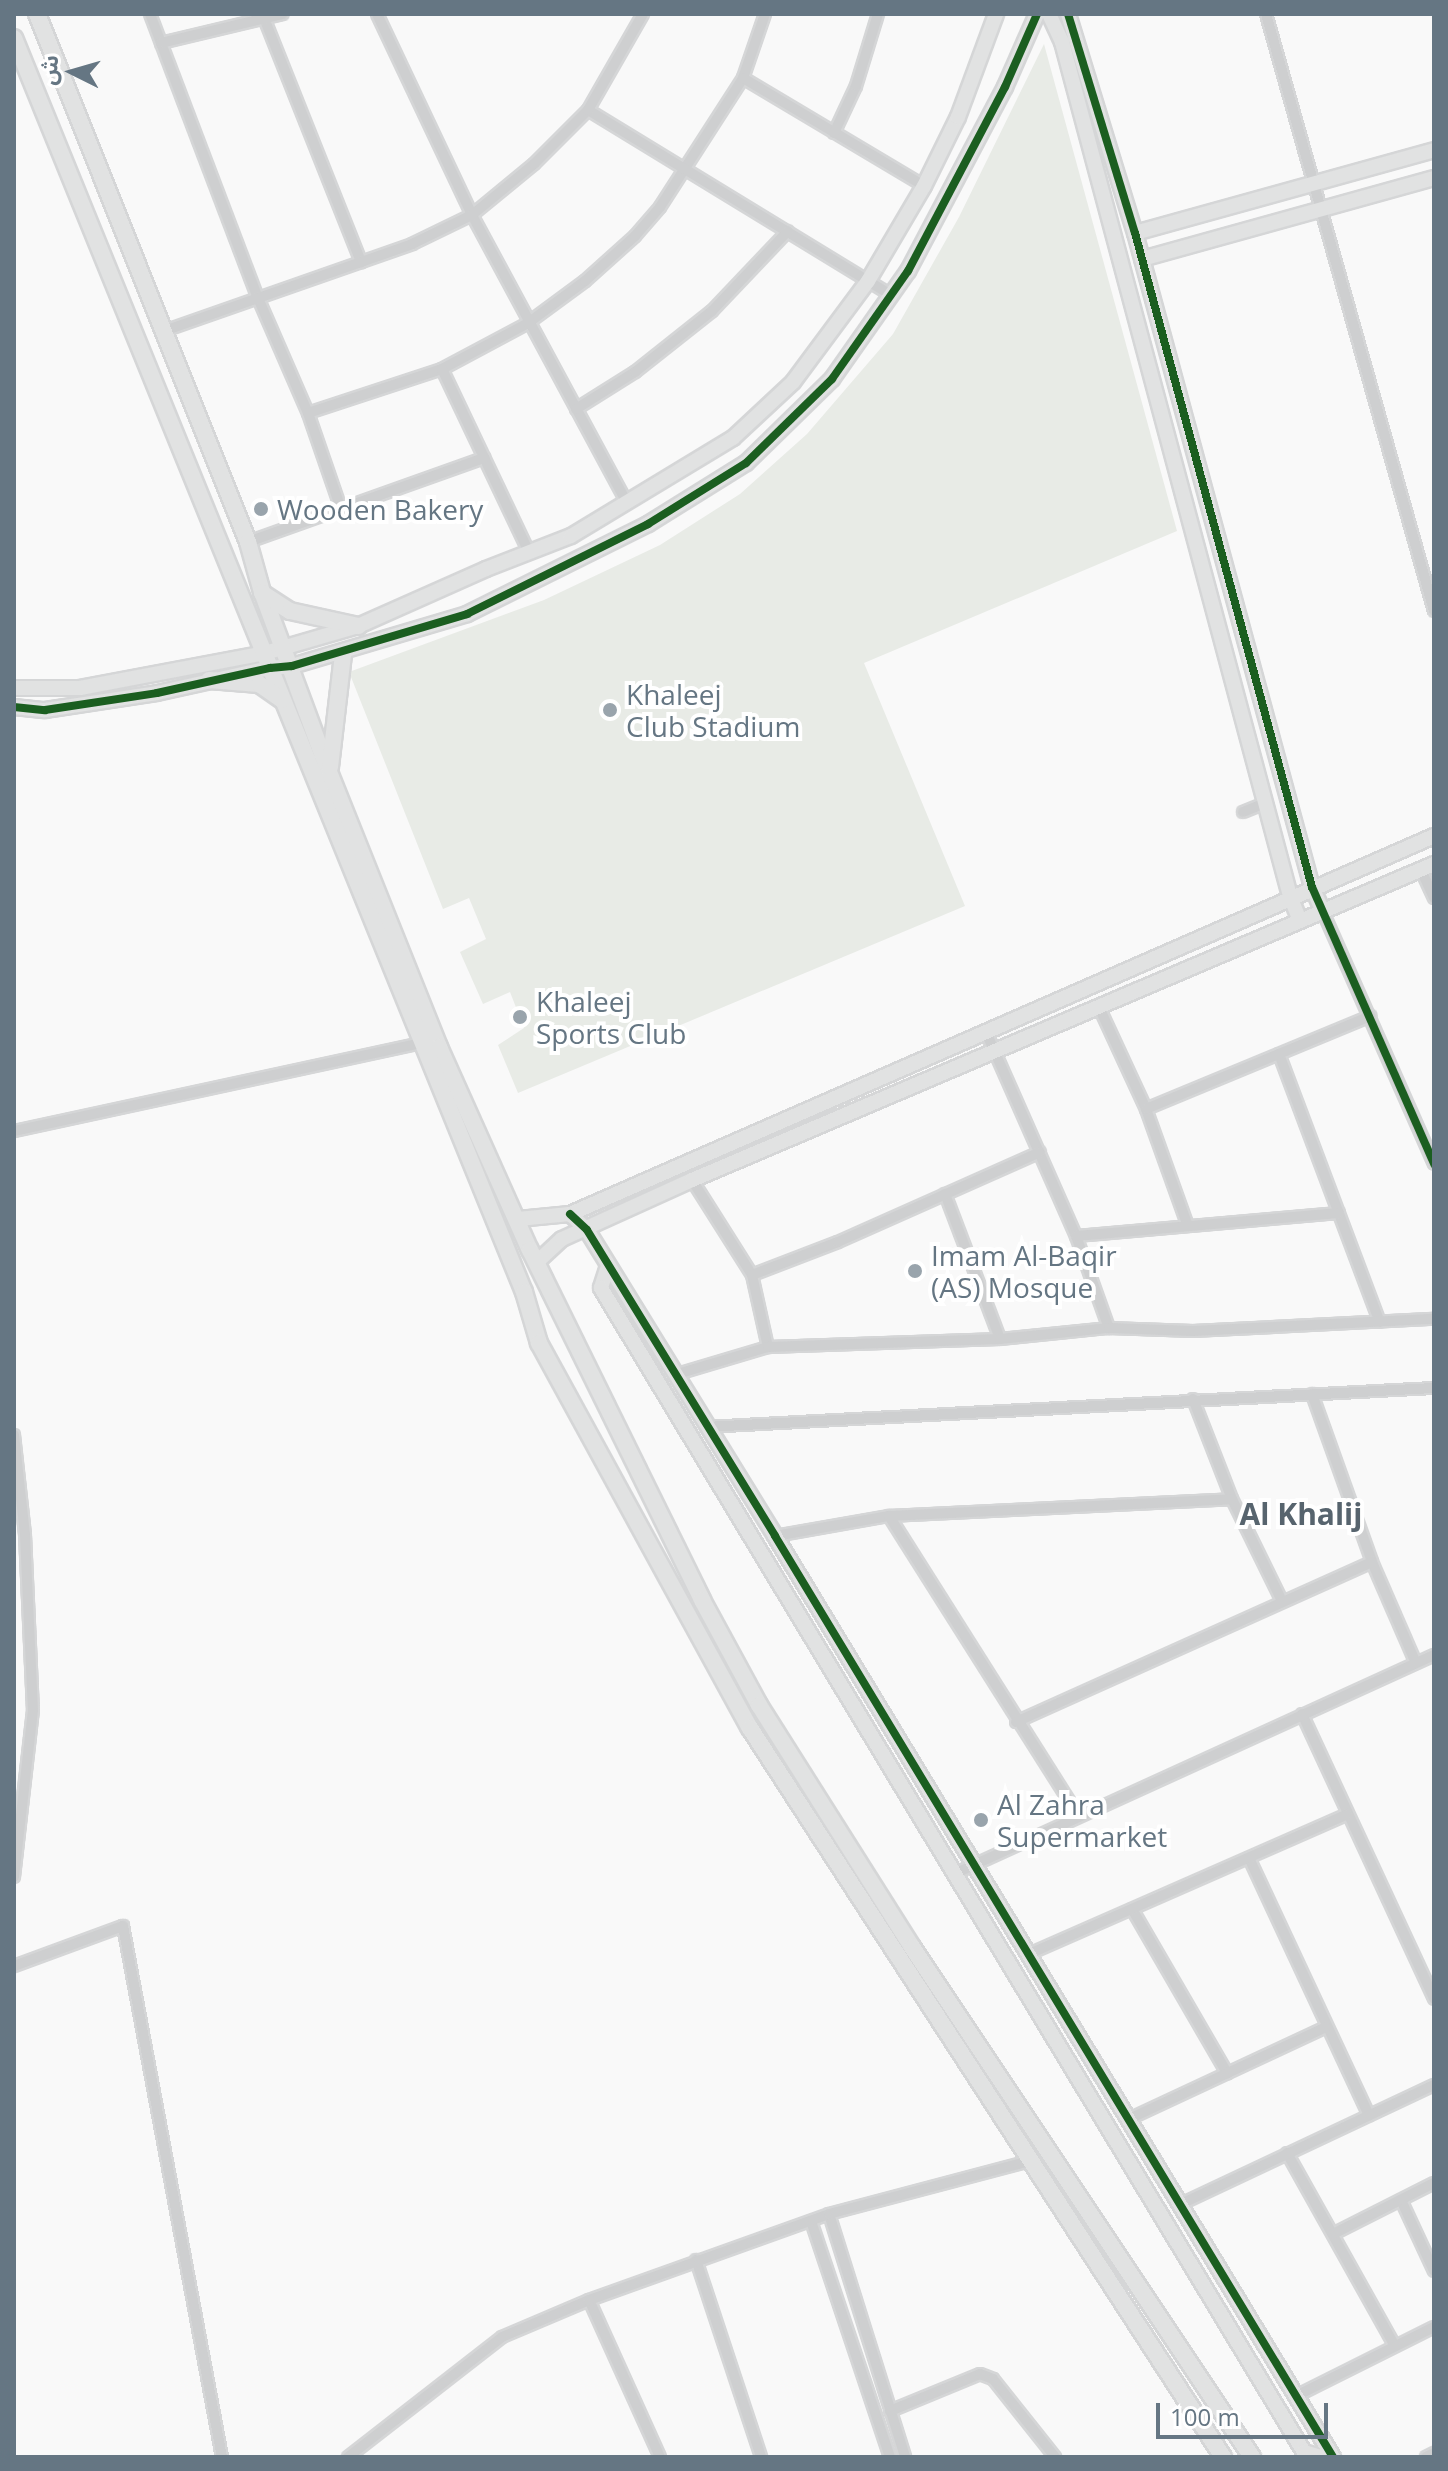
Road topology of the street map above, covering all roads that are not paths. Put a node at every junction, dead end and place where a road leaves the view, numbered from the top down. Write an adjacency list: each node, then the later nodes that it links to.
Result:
1 (37, 14): 34 (main road)
2 (150, 14): 15 (street)
3 (283, 14): 13 (street)
4 (377, 14): 25 (street)
5 (643, 14): 17 (street)
6 (765, 14): 16 (street)
7 (878, 14): 18 (street)
8 (996, 14): 23 (street)
9 (1037, 14): 31 (street)
10 (1049, 14): 55 (street)
11 (1068, 14): 27 (street)
12 (1266, 14): 22 (street)
13 (264, 18): 15 (street); 29 (street)
14 (14, 38): 48 (main road)
15 (161, 43): 32 (street)
16 (743, 78): 18 (street); 20 (street)
17 (588, 110): 20 (street); 25 (street)
18 (834, 133): 23 (street)
19 (1434, 150): 22 (street)
20 (685, 169): 26 (street); 33 (street)
21 (1434, 178): 24 (street)
22 (1312, 184): 24 (street); 27 (street)
23 (924, 186): 30 (street)
24 (1320, 210): 28 (street); 44 (street)
25 (472, 215): 29 (street); 33 (street)
26 (788, 231): 30 (street); 36 (street)
27 (1135, 233): 28 (street)
28 (1142, 259): 59 (street)
29 (361, 262): 32 (street)
30 (868, 281): 31 (street); 39 (street)
31 (891, 295): 47 (street)
32 (258, 298): 34 (street); 37 (street)
33 (528, 323): 35 (street); 36 (street)
34 (164, 331): 41 (main road)
35 (442, 369): 37 (street); 38 (street)
36 (576, 409): 39 (street)
37 (308, 413): 40 (street)
38 (484, 458): 40 (street); 42 (street)
39 (627, 503): 42 (street)
40 (341, 509): 41 (street)
41 (248, 542): 43 (main road)
42 (529, 552): 45 (street)
43 (262, 592): 45 (main road); 46 (main road)
44 (1434, 611)
45 (358, 626): 46 (street)
46 (284, 645): 48 (street); 49 (main road)
47 (343, 654): 49 (street); 54 (main road)
48 (267, 660): 49 (street); 50 (street); 51 (street); 52 (main road)
49 (292, 666): 54 (main road)
50 (209, 680): 52 (main road); 53 (street)
51 (14, 688)
52 (284, 703): 67 (main road)
53 (14, 707)
54 (329, 772): 78 (main road)
55 (1265, 803): 56 (street); 60 (street)
56 (1243, 812)
57 (1434, 836): 59 (street)
58 (1428, 867): 61 (street); 62 (street)
59 (1312, 887): 60 (street); 62 (street)
60 (1290, 896): 63 (street); 66 (street)
61 (1434, 898)
62 (1323, 912): 63 (street); 65 (street)
63 (1300, 921): 64 (street)
64 (1098, 1005): 68 (street); 70 (street)
65 (1371, 1016): 69 (street); 73 (street)
66 (986, 1032): 68 (street); 77 (street)
67 (421, 1043): 71 (street); 124 (main road)
68 (995, 1053): 72 (street); 74 (street)
69 (1279, 1054): 70 (street); 76 (street)
70 (1146, 1109): 79 (street)
71 (14, 1131)
72 (1040, 1152): 75 (street); 81 (street)
73 (1434, 1164)
74 (692, 1180): 80 (street); 84 (street)
75 (945, 1194): 84 (street); 88 (street)
76 (1339, 1213): 79 (street); 86 (street)
77 (570, 1214): 78 (street); 80 (street)
78 (518, 1219): 82 (main road)
79 (1188, 1226): 81 (street)
80 (587, 1230): 82 (street); 83 (street)
81 (1076, 1236): 87 (street)
82 (536, 1263): 147 (main road)
83 (608, 1266): 90 (street); 110 (street)
84 (752, 1275): 89 (street)
85 (1434, 1319): 86 (street)
86 (1380, 1322): 87 (street)
87 (1109, 1328): 88 (street)
88 (1000, 1339): 89 (street)
89 (768, 1347): 90 (street)
90 (674, 1375): 94 (street)
91 (1433, 1391): 92 (street)
92 (1312, 1394): 93 (street); 99 (street)
93 (1193, 1399): 94 (street); 96 (street)
94 (706, 1427): 98 (street)
95 (15, 1438): 105 (street)
96 (1232, 1499): 97 (street); 100 (street)
97 (889, 1516): 98 (street); 104 (street)
98 (775, 1536): 109 (street)
99 (1372, 1562): 100 (street); 102 (street)
100 (1282, 1601): 104 (street)
101 (1434, 1655): 102 (street)
102 (1416, 1663): 103 (street)
103 (1302, 1714): 106 (street); 107 (street)
104 (1016, 1722): 107 (street)
105 (19, 1791): 111 (street)
106 (1348, 1814): 108 (street); 116 (street)
107 (1078, 1815): 109 (street)
108 (1249, 1858): 112 (street); 118 (street)
109 (973, 1863): 110 (street); 113 (street)
110 (954, 1874): 148 (street)
111 (14, 1877)
112 (1132, 1909): 113 (street); 119 (street)
113 (1029, 1954): 122 (street)
114 (14, 1966): 139 (street)
115 (1434, 1969): 116 (street)
116 (1422, 1974): 117 (street)
117 (1434, 1999)
118 (1326, 2027): 119 (street); 121 (street)
119 (1227, 2073): 122 (street)
120 (1434, 2085): 121 (street)
121 (1369, 2115): 123 (street)
122 (1129, 2119): 127 (street)
123 (1287, 2153): 127 (street); 130 (street)
124 (1029, 2161): 128 (street); 146 (main road)
125 (1434, 2183): 126 (street)
126 (1401, 2200): 130 (street); 132 (street)
127 (1181, 2204): 136 (street)
128 (829, 2214): 129 (street); 137 (street)
129 (811, 2221): 131 (street); 143 (street)
130 (1333, 2234): 135 (street)
131 (696, 2260): 133 (street); 142 (street)
132 (1434, 2271)
133 (589, 2300): 140 (street); 141 (street)
134 (1434, 2327): 135 (street)
135 (1395, 2346): 136 (street)
136 (1298, 2395): 149 (street)
137 (890, 2411): 144 (street); 145 (street)
138 (1434, 2453): 150 (street)
139 (222, 2457)
140 (348, 2457)
141 (660, 2457)
142 (761, 2457)
143 (890, 2457)
144 (905, 2457)
145 (1055, 2457)
146 (1223, 2457)
147 (1252, 2457)
148 (1320, 2457)
149 (1333, 2457)
150 (1426, 2457)

